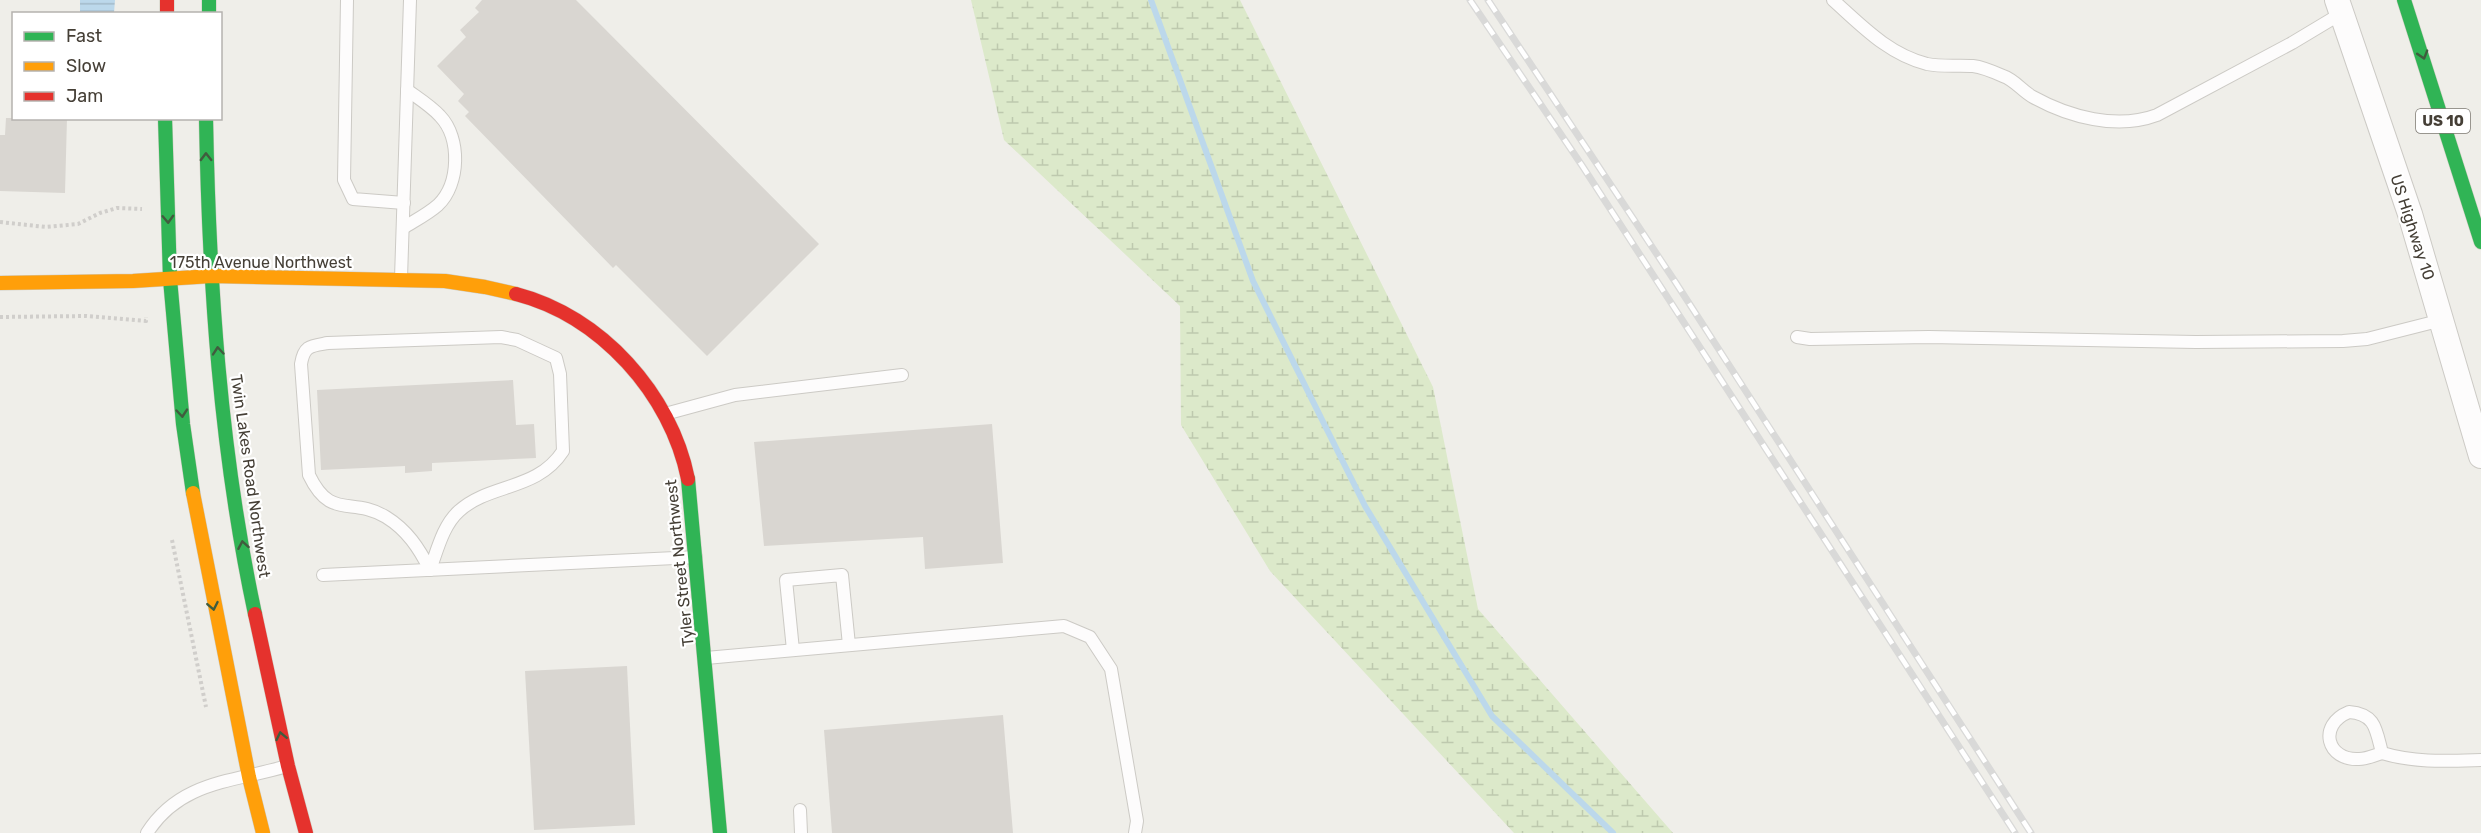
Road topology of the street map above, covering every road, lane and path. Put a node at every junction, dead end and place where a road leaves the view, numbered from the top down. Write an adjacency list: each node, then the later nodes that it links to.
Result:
1 (346, 0): 9 (lane)
2 (1833, 0): 5 (lane)
3 (2404, 0): 13 (main road, US 10, one-way to 13)
4 (412, 2): 6 (lane)
5 (2339, 7): 21 (street, US Highway 10)
6 (407, 90): 9 (lane); 12 (lane)
7 (165, 120): 15 (main road, one-way to 15)
8 (206, 120): 14 (main road, Twin Lakes Road Northwest, one-way to 8)
9 (404, 203): 12 (lane)
10 (143, 209): 11 (path)
11 (0, 222)
12 (403, 228): 16 (lane)
13 (2481, 242)
14 (212, 276): 15 (main road, 175th Avenue Northwest); 16 (main road, 175th Avenue Northwest); 34 (main road, Twin Lakes Road Northwest, one-way to 14)
15 (170, 279): 17 (main road, 175th Avenue Northwest); 35 (main road, one-way to 35)
16 (401, 279): 18 (main road, 175th Avenue Northwest)
17 (0, 283)
18 (521, 294): 24 (main road, Tyler Street Northwest)
19 (146, 310): 20 (path)
20 (0, 317)
21 (2442, 320): 22 (lane); 25 (street, US Highway 10)
22 (1797, 337)
23 (902, 375): 24 (lane)
24 (664, 415): 26 (main road, Tyler Street Northwest)
25 (2481, 456)
26 (698, 557): 27 (lane); 31 (main road, Tyler Street Northwest)
27 (430, 570): 27 (lane); 28 (lane)
28 (323, 575)
29 (849, 645): 30 (lane); 30 (lane); 42 (lane)
30 (793, 650): 31 (lane)
31 (705, 658): 40 (main road, Tyler Street Northwest)
32 (2382, 753): 32 (lane); 33 (lane)
33 (2481, 760)
34 (288, 766): 35 (lane); 39 (main road, Twin Lakes Road Northwest)
35 (249, 777): 37 (lane); 38 (main road)
36 (800, 810): 41 (lane)
37 (147, 833)
38 (263, 833)
39 (306, 833)
40 (720, 833)
41 (801, 833)
42 (1135, 833)

